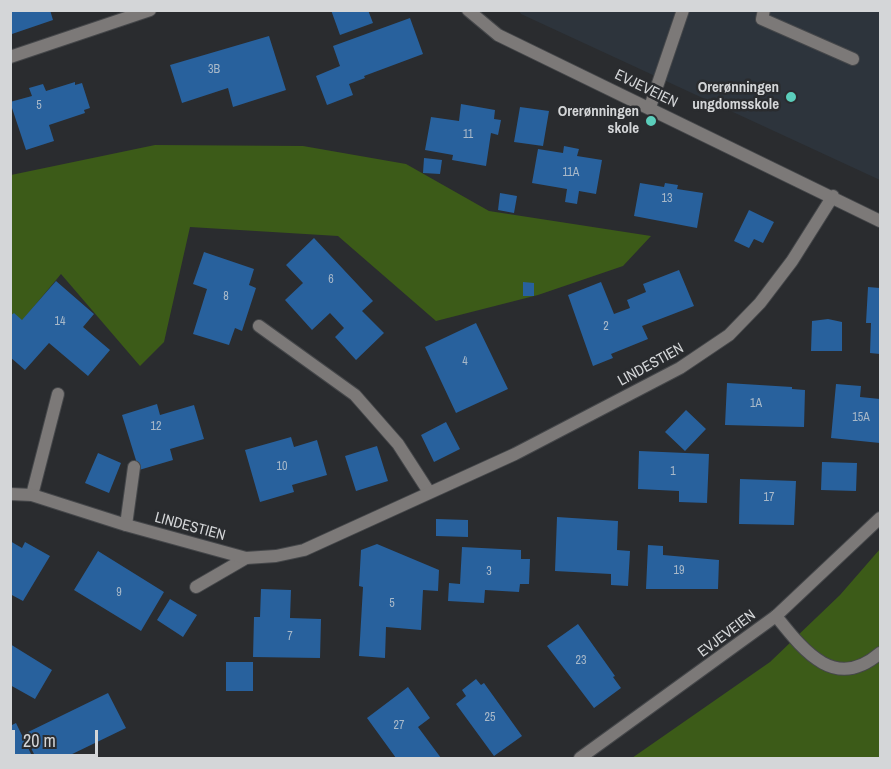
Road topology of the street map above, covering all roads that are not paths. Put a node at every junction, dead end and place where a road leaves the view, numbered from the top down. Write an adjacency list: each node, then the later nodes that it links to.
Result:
1 (150, 10): 5 (street)
2 (468, 10): 7 (street, EVJEVEIEN)
3 (683, 10): 7 (street)
4 (764, 10): 6 (street)
5 (10, 57)
6 (853, 59)
7 (650, 107): 8 (street, EVJEVEIEN)
8 (833, 196): 9 (street, EVJEVEIEN); 13 (street, LINDESTIEN)
9 (880, 221)
10 (259, 326): 13 (street)
11 (58, 394): 15 (street)
12 (134, 467): 17 (street)
13 (429, 492): 18 (street, LINDESTIEN)
14 (10, 494): 15 (street, LINDESTIEN)
15 (32, 495): 17 (street, LINDESTIEN)
16 (880, 518): 20 (street, EVJEVEIEN)
17 (126, 525): 18 (street, LINDESTIEN)
18 (246, 558): 19 (street, LINDESTIEN)
19 (196, 587)
20 (776, 616): 21 (street); 22 (street, EVJEVEIEN)
21 (880, 653)
22 (580, 759)

